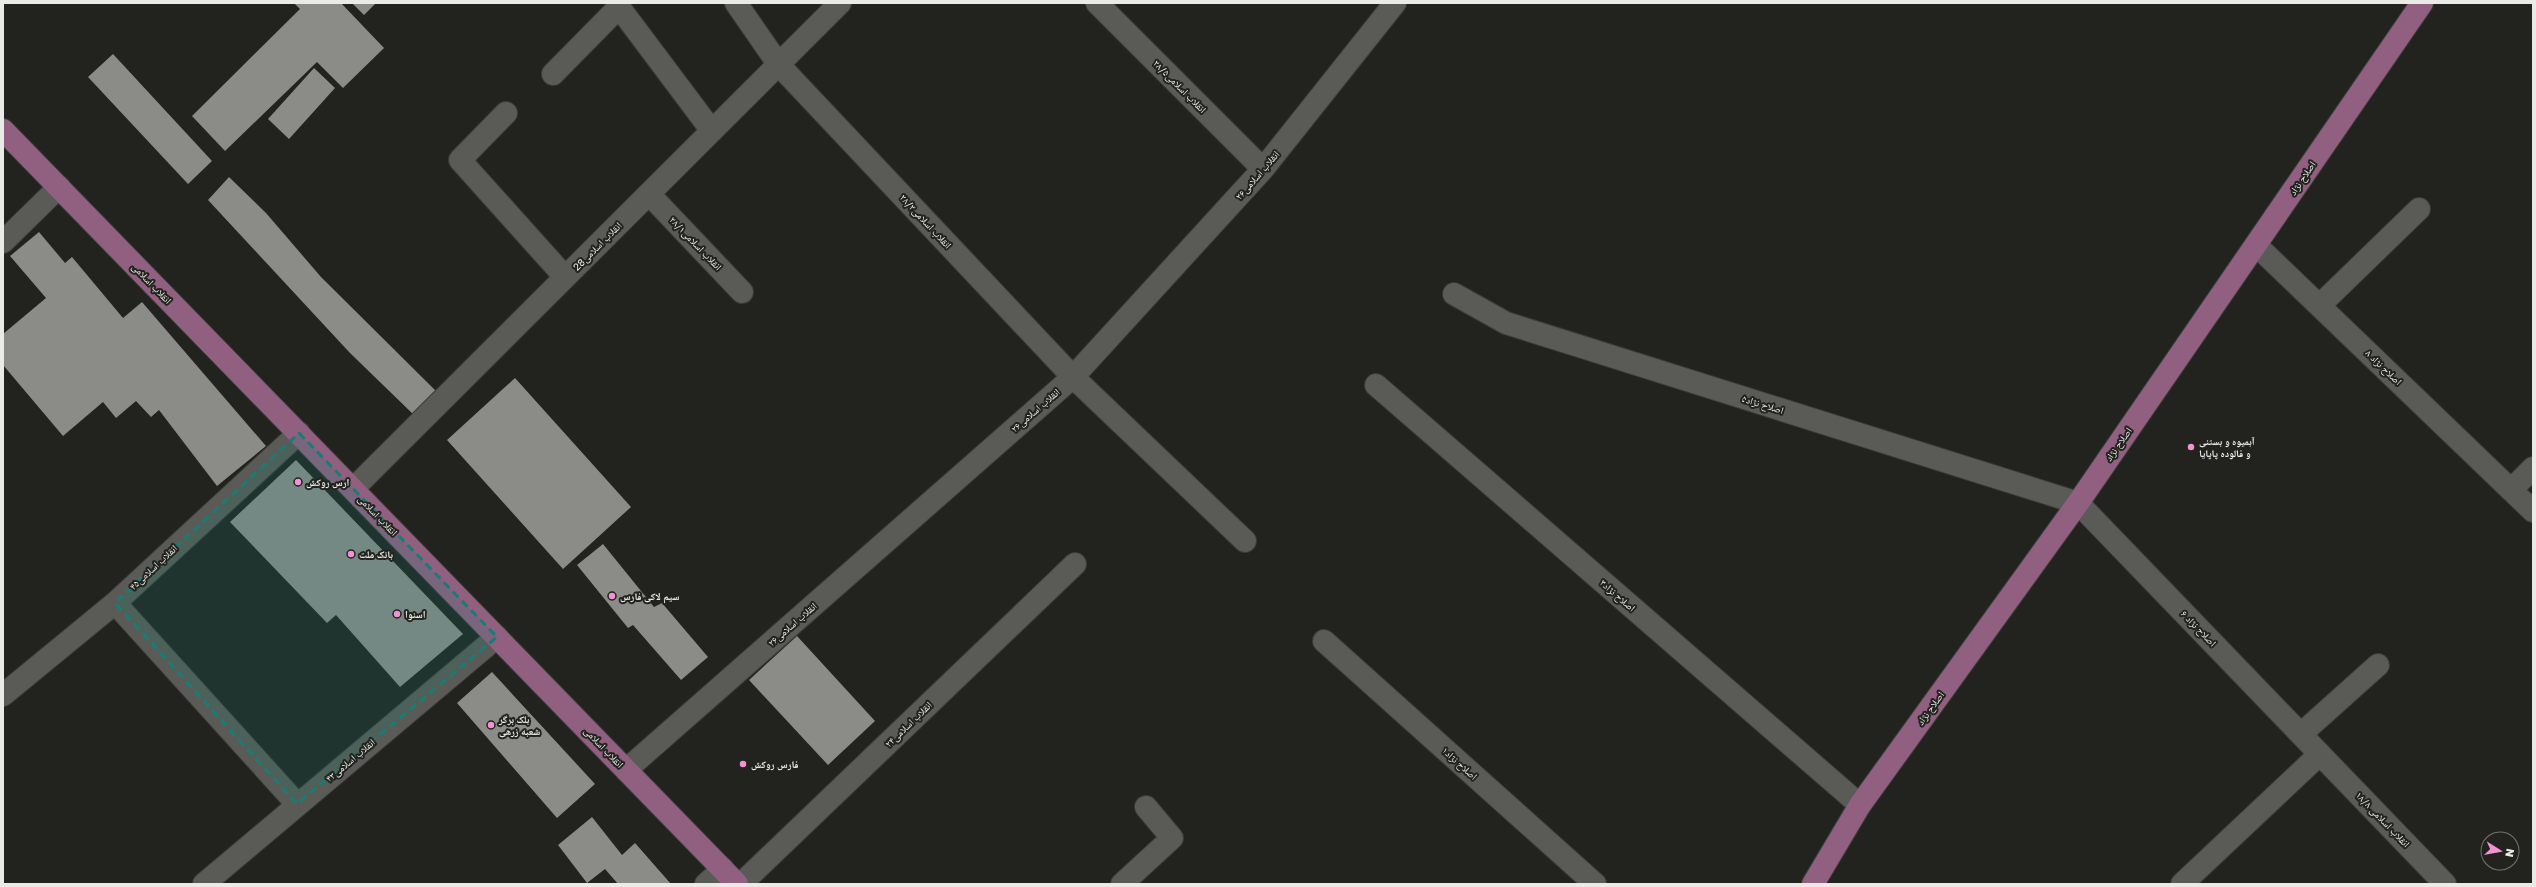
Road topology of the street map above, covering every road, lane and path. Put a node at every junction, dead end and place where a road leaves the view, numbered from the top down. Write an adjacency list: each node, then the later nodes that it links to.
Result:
1 (736, 3): 6 (street, انقلاب اسلامی۲۸/۳)
2 (840, 3): 6 (street, 28انقلاب اسلامی)
3 (1097, 3): 11 (street, انقلاب اسلامی۲۸/۵)
4 (1396, 3): 11 (street, انقلاب اسلامی۲۶)
5 (2422, 3): 16 (main road, اصلاح نژاد)
6 (779, 65): 10 (street, 28انقلاب اسلامی); 21 (street, انقلاب اسلامی۲۸/۳)
7 (553, 74): 10 (street)
8 (506, 113): 17 (street)
9 (3, 130): 12 (main road, انقلاب اسلامی)
10 (712, 131): 13 (street, 28انقلاب اسلامی)
11 (1263, 169): 21 (street, انقلاب اسلامی۲۶)
12 (59, 187): 15 (street); 23 (main road, انقلاب اسلامی)
13 (649, 194): 17 (street, 28انقلاب اسلامی); 18 (street, انقلاب اسلامی۲۸/۱)
14 (2419, 209): 20 (street)
15 (3, 242)
16 (2256, 244): 20 (street, ۸ اصلاح نژاد); 27 (main road, اصلاح نژاد)
17 (565, 277): 25 (street, 28انقلاب اسلامی)
18 (742, 292)
19 (1454, 294): 27 (street, اصلاح نژاد۵)
20 (2320, 305): 26 (street, ۸ اصلاح نژاد)
21 (1073, 377): 29 (street, انقلاب اسلامی۲۸/۳); 38 (street, انقلاب اسلامی۲۶)
22 (1376, 385): 40 (street, اصلاح نژاد۳)
23 (298, 433): 25 (main road, انقلاب اسلامی); 31 (street, انقلاب اسلامی۴۵)
24 (2533, 468): 26 (street)
25 (353, 489): 32 (main road, انقلاب اسلامی)
26 (2511, 490): 28 (street, ۸ اصلاح نژاد)
27 (2078, 503): 36 (street, ۶ اصلاح نژاد); 40 (main road, اصلاح نژاد)
28 (2533, 511)
29 (1245, 541)
30 (1075, 564): 45 (street, انقلاب اسلامی۲۴)
31 (115, 602): 35 (street, انقلاب اسلامی۴۵); 39 (street)
32 (497, 637): 38 (main road, انقلاب اسلامی); 39 (street, انقلاب اسلامی۴۳)
33 (1324, 641): 47 (street, اصلاح نژاد۱)
34 (2378, 665): 36 (street)
35 (3, 695)
36 (2301, 734): 37 (street, ۶ اصلاح نژاد)
37 (2320, 754): 49 (street); 50 (street, ۱۸/۸ انقلاب اسلامی)
38 (626, 770): 42 (main road, انقلاب اسلامی)
39 (297, 804): 43 (street, انقلاب اسلامی۴۳)
40 (1860, 805): 48 (main road, اصلاح نژاد)
41 (1146, 807): 46 (street)
42 (730, 877): 44 (street)
43 (204, 884)
44 (706, 884)
45 (741, 884)
46 (1122, 884)
47 (1595, 884)
48 (1813, 884)
49 (2182, 884)
50 (2445, 884)

